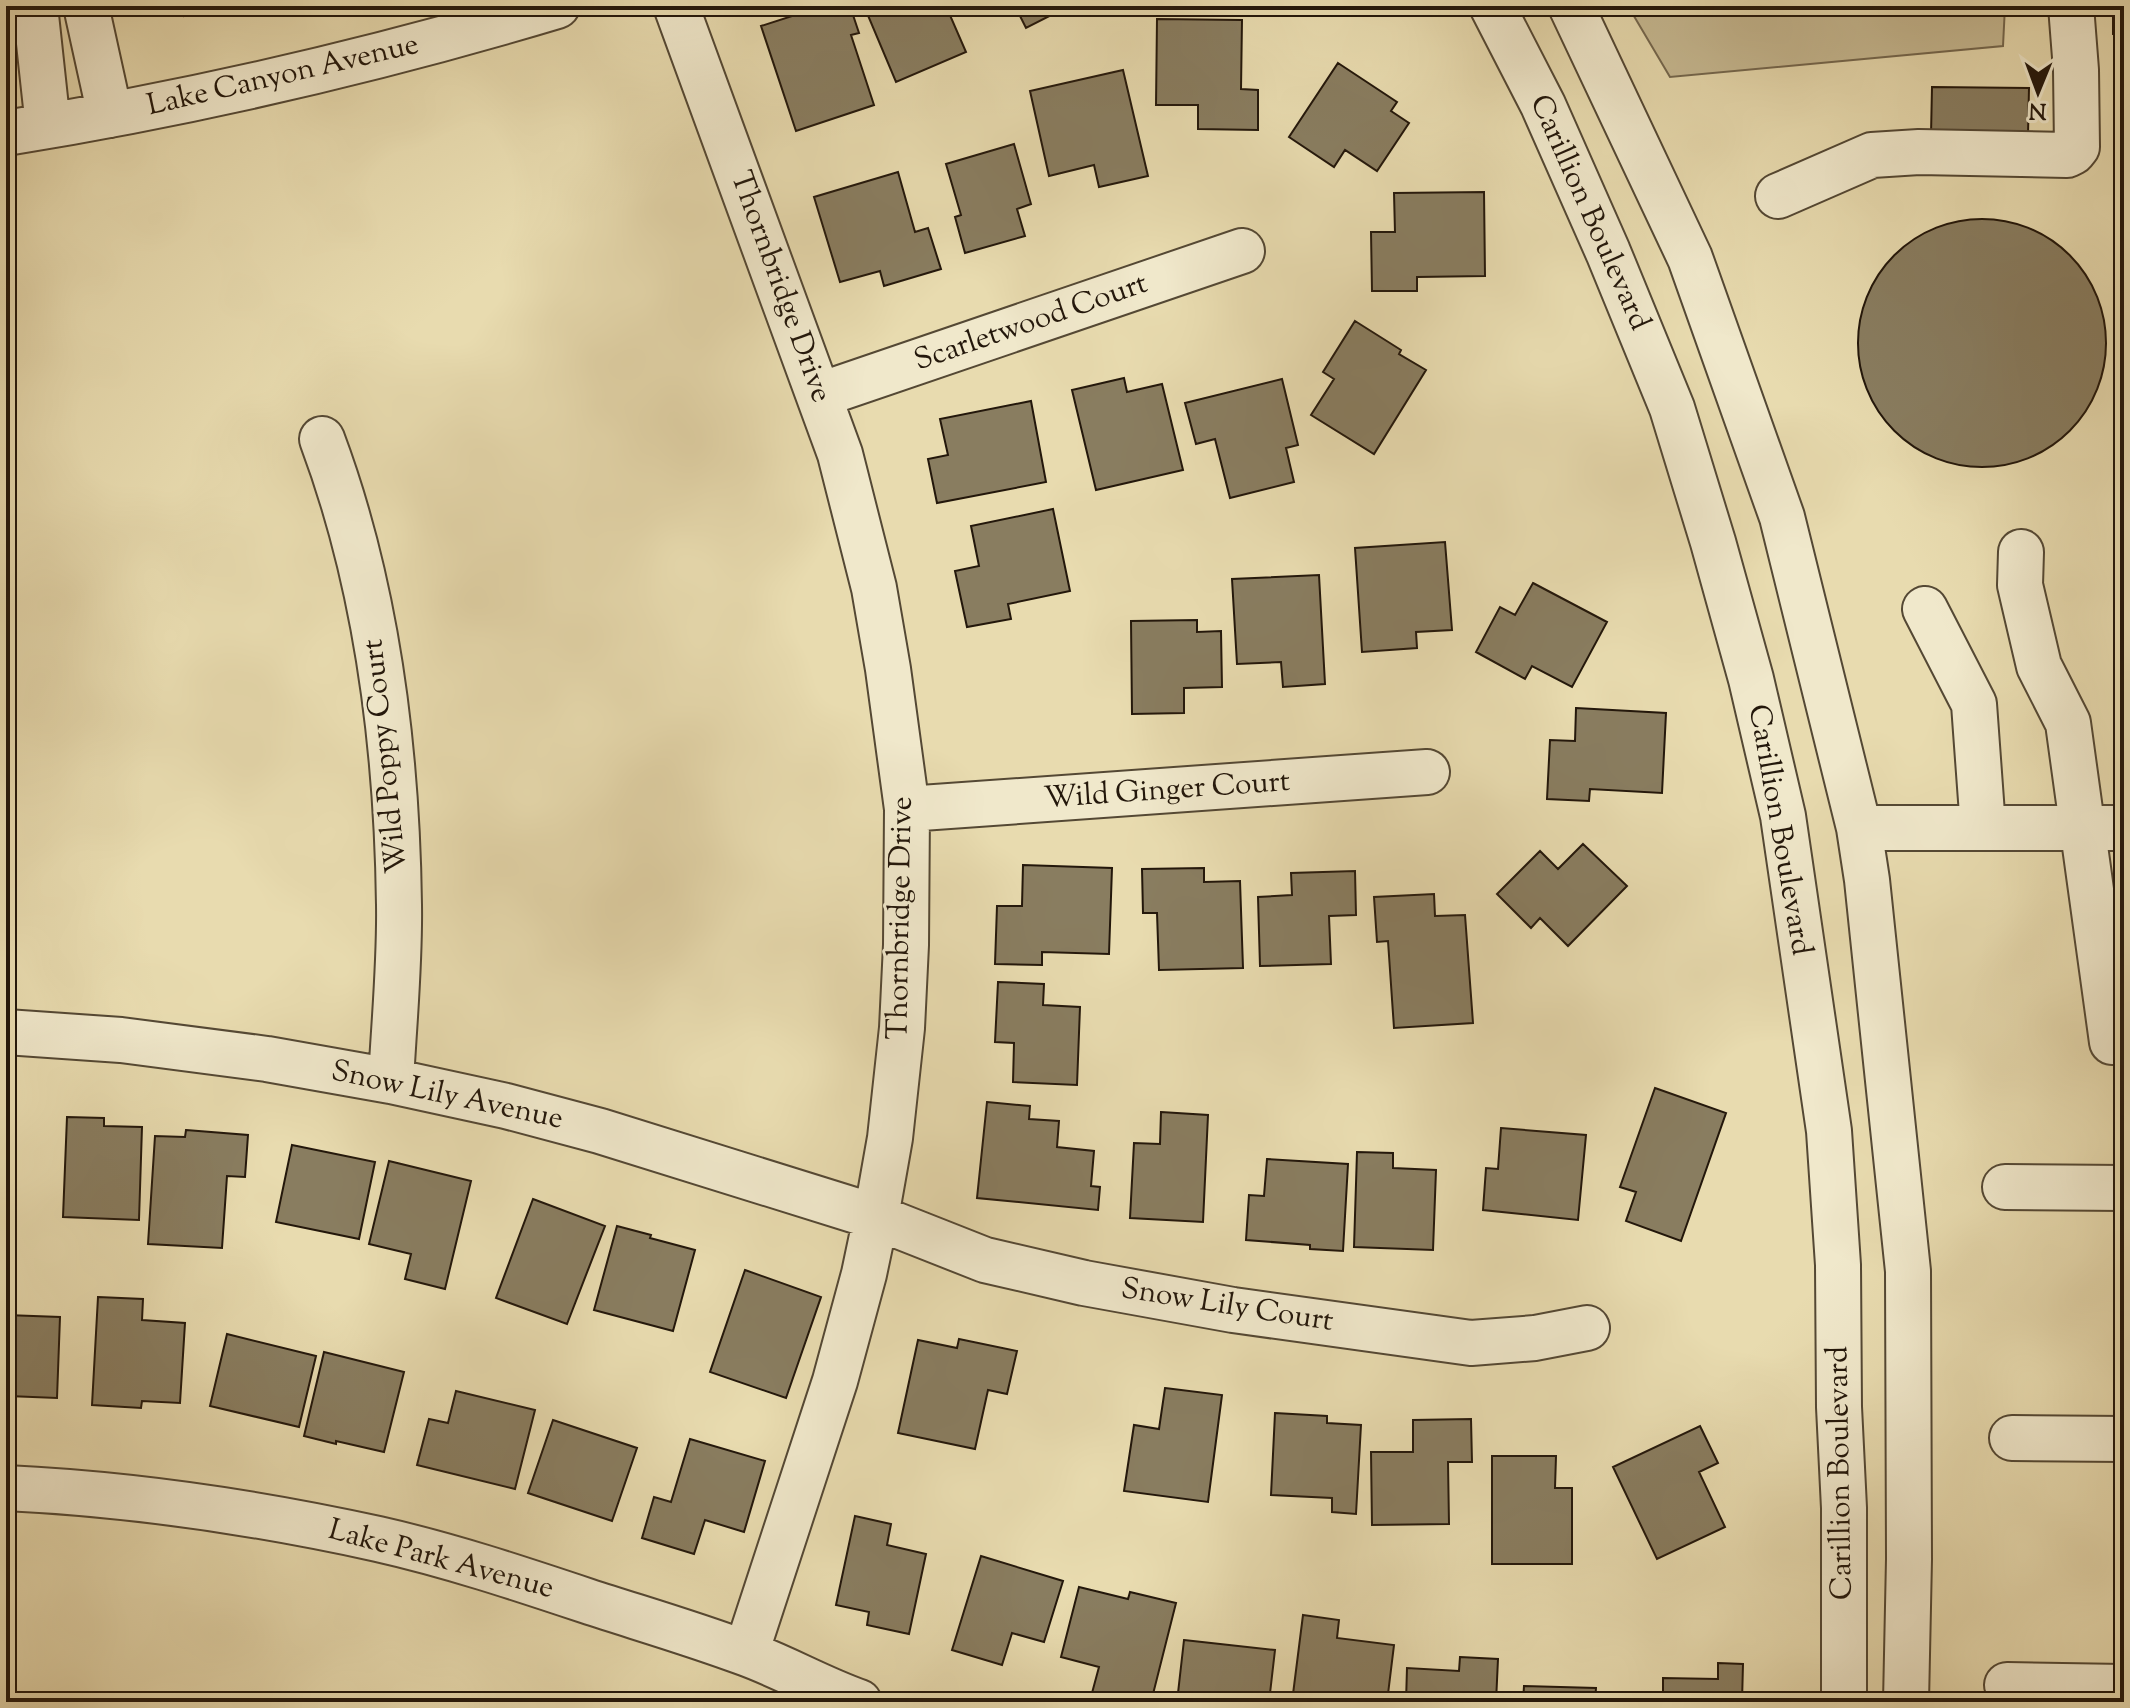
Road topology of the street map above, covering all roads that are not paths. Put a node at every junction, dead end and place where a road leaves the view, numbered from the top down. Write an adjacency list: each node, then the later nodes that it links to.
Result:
1 (35, 6): 9 (street)
2 (86, 6): 8 (street)
3 (557, 6): 8 (street, Lake Canyon Avenue)
4 (676, 6): 13 (street, Thornbridge Drive)
5 (1492, 6): 36 (street, Carillion Boulevard)
6 (1571, 6): 19 (street)
7 (2071, 6): 11 (street)
8 (110, 115): 9 (street, Lake Canyon Avenue)
9 (48, 126): 10 (street, Lake Canyon Avenue)
10 (6, 133)
11 (1778, 196)
12 (1242, 251): 13 (street, Scarletwood Court)
13 (820, 395): 18 (street, Thornbridge Drive)
14 (322, 439): 24 (street, Wild Poppy Court)
15 (2021, 552): 21 (street)
16 (1925, 609): 20 (street)
17 (1427, 772): 18 (street, Wild Ginger Court)
18 (907, 809): 27 (street, Thornbridge Drive)
19 (1859, 828): 20 (street); 37 (street)
20 (1983, 828): 21 (street)
21 (2104, 828): 23 (street)
22 (6, 1032): 24 (street, Snow Lily Avenue)
23 (2112, 1042)
24 (391, 1081): 27 (street, Snow Lily Avenue)
25 (2005, 1187): 26 (street)
26 (2124, 1188)
27 (876, 1217): 28 (street, Snow Lily Court); 32 (street, Thornbridge Drive)
28 (1587, 1328)
29 (2012, 1438): 30 (street)
30 (2124, 1439)
31 (6, 1488): 32 (street, Lake Park Avenue)
32 (746, 1653): 35 (street, Lake Park Avenue)
33 (2007, 1685): 34 (street)
34 (2124, 1687)
35 (859, 1702)
36 (1844, 1702)
37 (1906, 1702)

